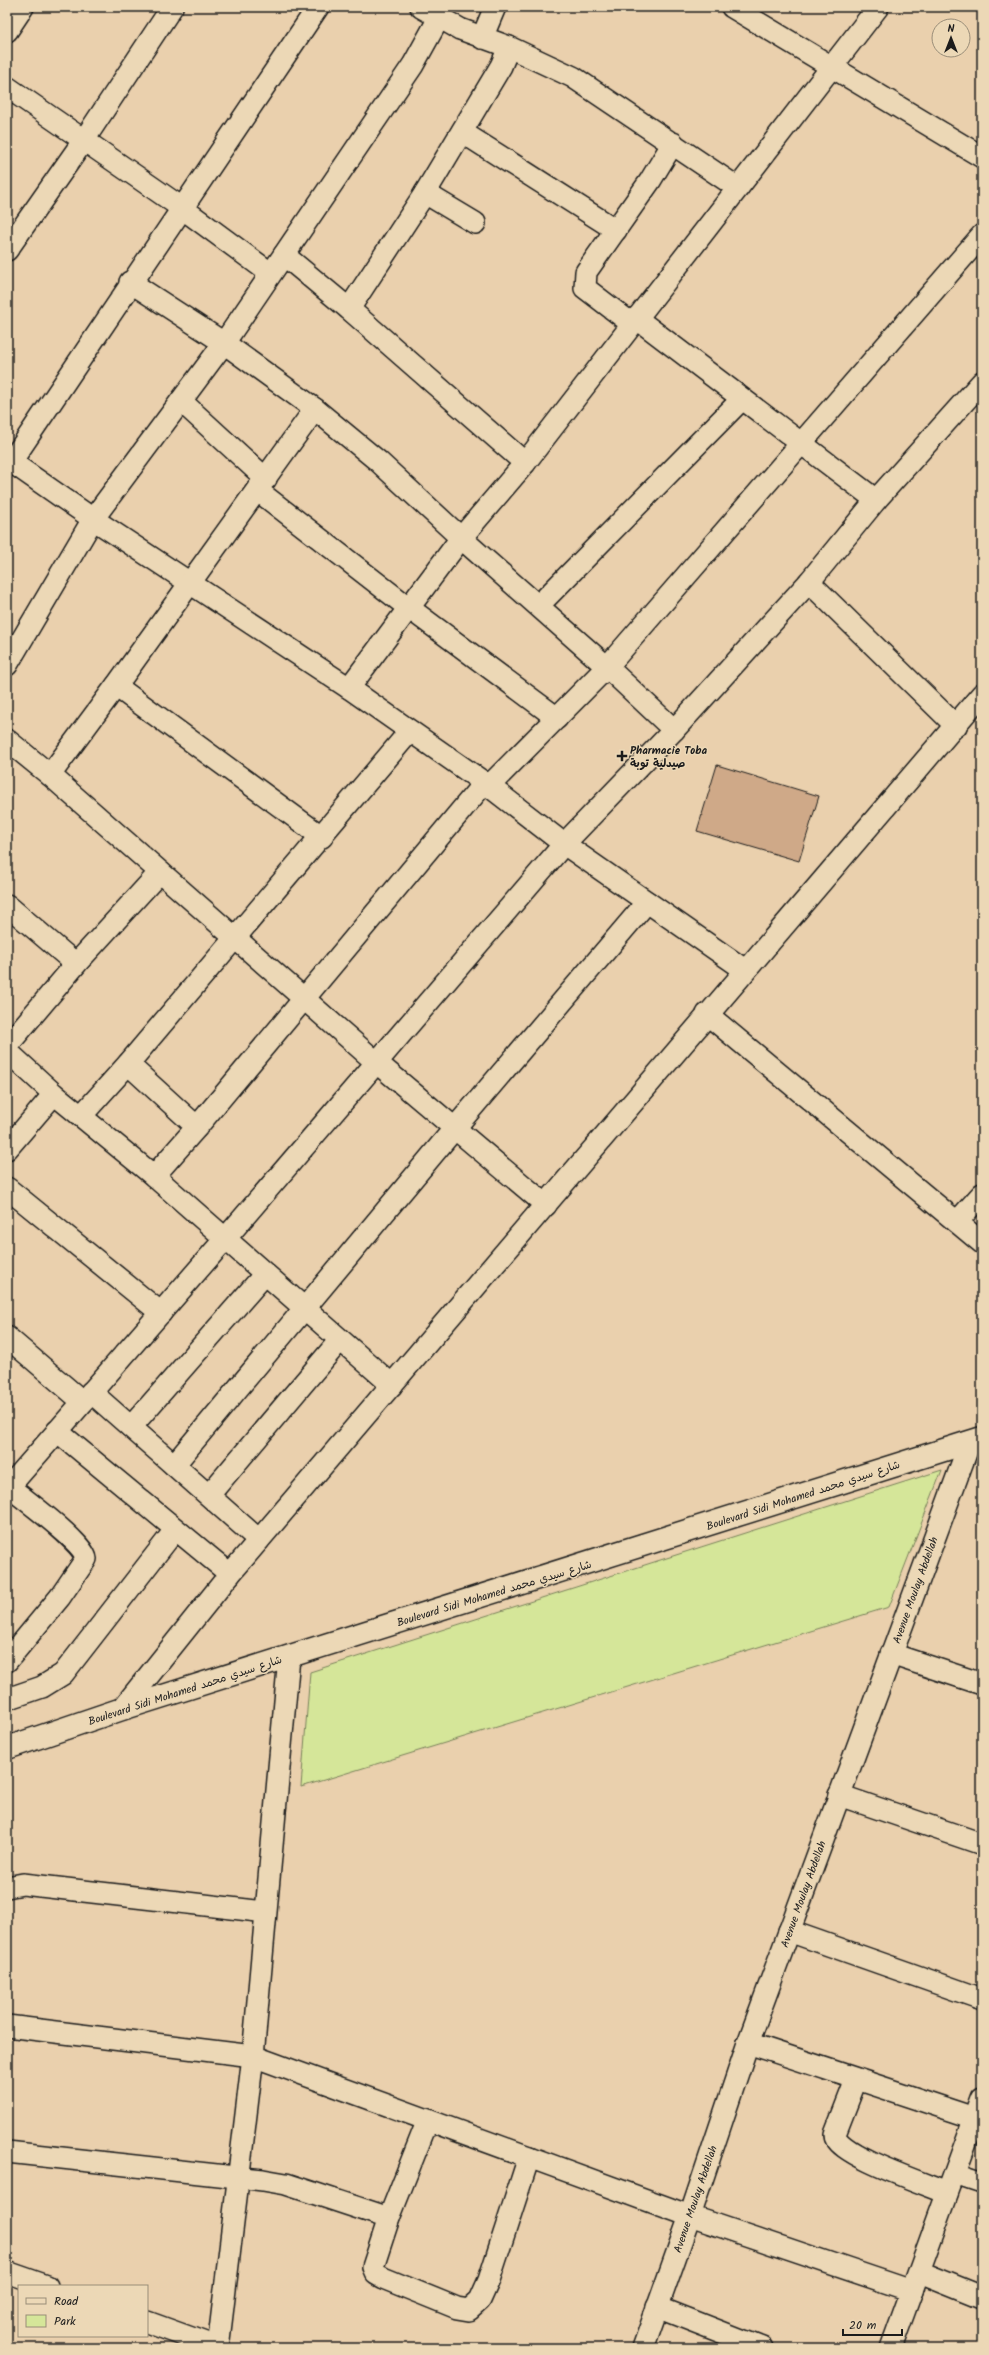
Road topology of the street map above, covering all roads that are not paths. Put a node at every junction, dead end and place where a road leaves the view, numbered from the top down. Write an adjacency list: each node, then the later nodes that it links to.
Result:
1 (23, 7): 9 (street)
2 (172, 7): 15 (street)
3 (318, 7): 20 (street)
4 (421, 7): 8 (street)
5 (495, 7): 10 (street)
6 (732, 7): 12 (street)
7 (878, 7): 12 (street)
8 (439, 18): 10 (street); 25 (street)
9 (7, 31)
10 (482, 38): 11 (street)
11 (509, 47): 14 (street); 16 (street)
12 (831, 67): 17 (street); 18 (street)
13 (7, 87): 15 (street)
14 (462, 132): 19 (street); 22 (street)
15 (84, 140): 20 (street); 24 (street)
16 (673, 143): 18 (street); 22 (street)
17 (982, 157)
18 (738, 188): 29 (street)
19 (425, 193): 21 (street); 28 (street)
20 (182, 208): 26 (street); 27 (street)
21 (475, 223)
22 (616, 230): 29 (street)
23 (982, 236): 35 (street)
24 (7, 250)
25 (284, 254): 26 (street); 28 (street)
26 (270, 274): 30 (street)
27 (130, 282): 30 (street); 36 (street)
28 (349, 309): 37 (street)
29 (634, 321): 32 (street); 37 (street)
30 (224, 343): 33 (street); 34 (street)
31 (982, 382): 39 (street)
32 (741, 400): 35 (street); 44 (street)
33 (181, 401): 38 (street); 40 (street)
34 (315, 409): 38 (street); 41 (street)
35 (801, 445): 39 (street); 47 (street)
36 (9, 460): 40 (street)
37 (524, 463): 41 (street)
38 (262, 484): 43 (street); 45 (street)
39 (876, 500): 42 (street)
40 (93, 519): 43 (street); 46 (street)
41 (461, 538): 44 (street); 45 (street)
42 (809, 582): 52 (street); 53 (street)
43 (191, 583): 48 (street); 49 (street)
44 (539, 605): 47 (street)
45 (409, 608): 49 (street); 51 (street)
46 (7, 665)
47 (607, 667): 51 (street); 53 (street)
48 (116, 686): 56 (street); 58 (street)
49 (349, 688): 54 (street)
50 (982, 694): 52 (street)
51 (557, 718): 57 (street)
52 (956, 726): 65 (street)
53 (674, 730): 59 (street)
54 (410, 731): 57 (street); 58 (street)
55 (7, 740): 56 (street)
56 (50, 775): 60 (street)
57 (487, 785): 59 (street); 66 (street)
58 (322, 837): 63 (street)
59 (564, 844): 61 (street); 70 (street)
60 (160, 872): 63 (street); 64 (street)
61 (648, 902): 65 (street); 75 (street)
62 (7, 905): 64 (street)
63 (236, 938): 66 (street); 71 (street)
64 (76, 964): 68 (street)
65 (745, 970): 67 (street)
66 (303, 998): 70 (street); 74 (street)
67 (707, 1014): 80 (street); 81 (street)
68 (7, 1046)
69 (7, 1051): 72 (street)
70 (376, 1062): 75 (street); 82 (street)
71 (128, 1064): 73 (street); 74 (street)
72 (54, 1094): 73 (street); 76 (street)
73 (82, 1115): 77 (street)
74 (197, 1127): 77 (street)
75 (454, 1129): 80 (street); 85 (street)
76 (7, 1149)
77 (154, 1176): 82 (street)
78 (7, 1188): 86 (street)
79 (982, 1194): 81 (street)
80 (546, 1205): 89 (street)
81 (957, 1222): 83 (street)
82 (225, 1239): 84 (street); 86 (street)
83 (982, 1243)
84 (265, 1274): 85 (street); 91 (street)
85 (304, 1309): 88 (street); 94 (street)
86 (161, 1313): 90 (street)
87 (7, 1337): 90 (street)
88 (340, 1340): 89 (street); 96 (street)
89 (392, 1385): 98 (street)
90 (87, 1397): 91 (street); 92 (street)
91 (131, 1427): 94 (street)
92 (57, 1431): 95 (street); 97 (street)
93 (976, 1440): 100 (street, Avenue Moulay Abdellah); 101 (main road, Boulevard Sidi Mohamed شارع سيدي محمد)
94 (174, 1465): 96 (street)
95 (8, 1488): 102 (street)
96 (208, 1495): 98 (street)
97 (175, 1530): 99 (street); 104 (street)
98 (259, 1540): 99 (street)
99 (230, 1574): 105 (street)
100 (891, 1654): 103 (street); 107 (street, Avenue Moulay Abdellah)
101 (289, 1657): 105 (main road, Boulevard Sidi Mohamed شارع سيدي محمد); 110 (street)
102 (7, 1661)
103 (982, 1684)
104 (7, 1699)
105 (122, 1709): 106 (main road, Boulevard Sidi Mohamed شارع سيدي محمد)
106 (7, 1748)
107 (839, 1795): 108 (street); 111 (street, Avenue Moulay Abdellah)
108 (982, 1844)
109 (7, 1887): 110 (street)
110 (265, 1912): 115 (street)
111 (789, 1931): 112 (street); 114 (street, Avenue Moulay Abdellah)
112 (982, 1999)
113 (7, 2026): 115 (street)
114 (748, 2043): 116 (street); 125 (street, Avenue Moulay Abdellah)
115 (253, 2056): 119 (street); 122 (street)
116 (856, 2080): 118 (street); 124 (street)
117 (982, 2098): 118 (street)
118 (975, 2118): 124 (street)
119 (428, 2120): 121 (street); 126 (street)
120 (7, 2152): 122 (street)
121 (529, 2157): 125 (street); 126 (street)
122 (237, 2176): 126 (street); 134 (street)
123 (982, 2183): 124 (street)
124 (951, 2184): 128 (street)
125 (690, 2216): 128 (street); 131 (street, Avenue Moulay Abdellah)
126 (389, 2218)
127 (7, 2272): 129 (street)
128 (916, 2282): 130 (street); 136 (street)
129 (44, 2285)
130 (982, 2297)
131 (657, 2307): 133 (street); 135 (street, Avenue Moulay Abdellah)
132 (148, 2322): 134 (street)
133 (758, 2347)
134 (218, 2348)
135 (643, 2348)
136 (891, 2348)

